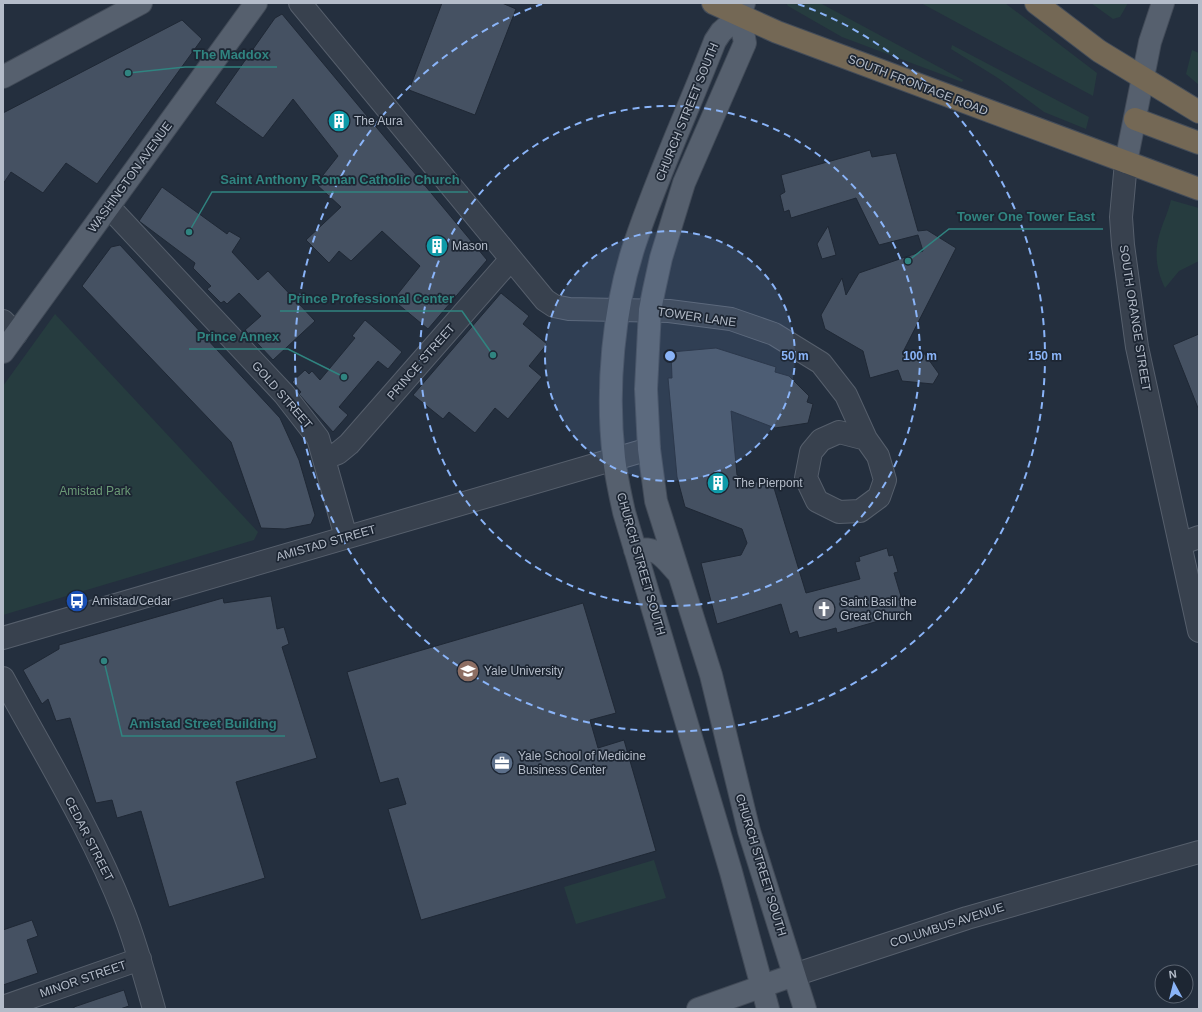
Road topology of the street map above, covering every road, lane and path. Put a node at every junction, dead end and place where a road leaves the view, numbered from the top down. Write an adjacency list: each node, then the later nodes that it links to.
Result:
1 (141, 3): 8 (main road)
2 (256, 3): 15 (main road, WASHINGTON AVENUE)
3 (300, 3): 16 (street, TOWER LANE)
4 (713, 3): 7 (highway, SOUTH FRONTAGE ROAD)
5 (1036, 3): 9 (highway)
6 (1164, 3): 9 (main road, SOUTH ORANGE STREET)
7 (742, 9): 13 (highway, SOUTH FRONTAGE ROAD); 17 (main road, CHURCH STREET SOUTH); 18 (main road, CHURCH STREET SOUTH)
8 (3, 77)
9 (1143, 79): 10 (highway); 11 (main road, SOUTH ORANGE STREET)
10 (1199, 112)
11 (1135, 119): 12 (highway); 13 (main road, SOUTH ORANGE STREET)
12 (1199, 143)
13 (1126, 162): 14 (highway, SOUTH FRONTAGE ROAD); 26 (street, SOUTH ORANGE STREET)
14 (1199, 190)
15 (109, 207): 19 (main road, WASHINGTON AVENUE); 23 (street, GOLD STREET)
16 (511, 259): 17 (street, TOWER LANE); 23 (street, PRINCE STREET)
17 (619, 310): 18 (street, TOWER LANE); 24 (main road, CHURCH STREET SOUTH)
18 (650, 310): 21 (street, TOWER LANE); 22 (main road, CHURCH STREET SOUTH)
19 (9, 328): 20 (main road, WASHINGTON AVENUE)
20 (3, 352)
21 (866, 438)
22 (649, 449): 24 (street, AMISTAD STREET); 28 (main road, CHURCH STREET SOUTH)
23 (325, 458): 25 (street, GOLD STREET)
24 (614, 458): 25 (street, AMISTAD STREET); 27 (main road, CHURCH STREET SOUTH)
25 (346, 537): 30 (street, AMISTAD STREET)
26 (1190, 540): 29 (street, SOUTH ORANGE STREET)
27 (635, 550): 28 (main road); 35 (main road, CHURCH STREET SOUTH)
28 (680, 575): 34 (main road, CHURCH STREET SOUTH)
29 (1199, 631)
30 (3, 638)
31 (3, 678): 33 (street, CEDAR STREET)
32 (1199, 852): 34 (street, COLUMBUS AVENUE)
33 (140, 959): 36 (street, MINOR STREET); 37 (street, CEDAR STREET)
34 (794, 975): 35 (main road, COLUMBUS AVENUE); 40 (main road, CHURCH STREET SOUTH)
35 (761, 986): 38 (main road, COLUMBUS AVENUE); 39 (main road, CHURCH STREET SOUTH)
36 (3, 1007)
37 (154, 1009)
38 (698, 1009)
39 (768, 1009)
40 (805, 1009)

